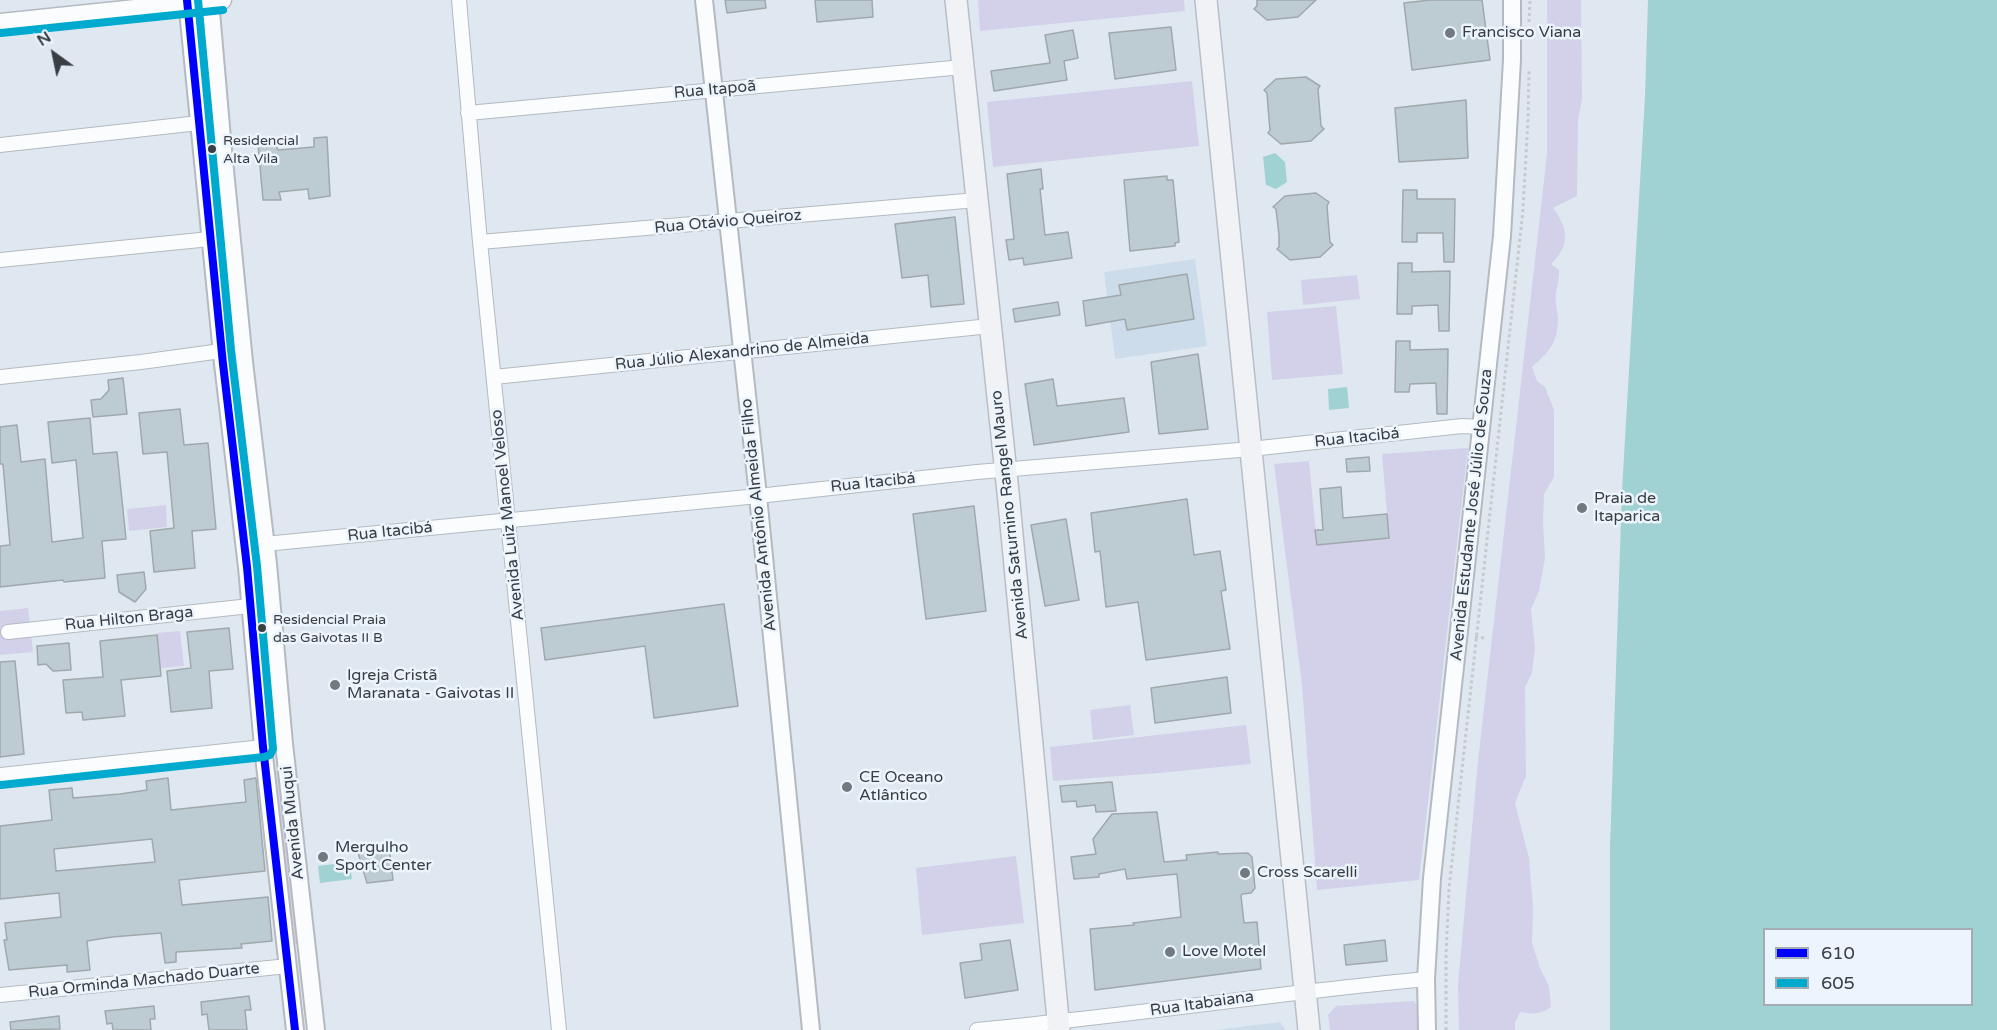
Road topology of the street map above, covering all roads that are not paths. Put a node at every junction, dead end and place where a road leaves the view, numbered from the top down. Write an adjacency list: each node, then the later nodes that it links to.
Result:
1 (214, 0): 7 (main road); 20 (street, Avenida Muqui)
2 (459, 0): 11 (street, Avenida Luiz Manoel Veloso)
3 (704, 0): 10 (street, Avenida Antônio Almeida Filho)
4 (956, 0): 9 (main road, Avenida Saturnino Rangel Mauro)
5 (1206, 0): 26 (main road)
6 (1512, 0): 25 (street, Avenida Estudante José Júlio de Souza)
7 (187, 2): 8 (main road); 12 (street)
8 (0, 23)
9 (963, 67): 10 (street, Rua Itapoã); 14 (main road, Avenida Saturnino Rangel Mauro)
10 (714, 90): 11 (street, Rua Itapoã); 15 (street, Avenida Antônio Almeida Filho)
11 (468, 113): 17 (street, Avenida Luiz Manoel Veloso)
12 (199, 123): 13 (street); 16 (street)
13 (0, 145)
14 (977, 200): 15 (street, Rua Otávio Queiroz); 19 (main road, Avenida Saturnino Rangel Mauro)
15 (727, 222): 17 (street, Rua Otávio Queiroz); 22 (street, Avenida Antônio Almeida Filho)
16 (210, 239): 18 (street); 21 (street)
17 (480, 243): 24 (street, Avenida Luiz Manoel Veloso)
18 (0, 260)
19 (990, 326): 22 (street, Rua Júlio Alexandrino de Almeida); 27 (main road, Avenida Saturnino Rangel Mauro)
20 (242, 349): 21 (street); 30 (street, Avenida Muqui)
21 (221, 351): 23 (street); 31 (street)
22 (741, 353): 24 (street, Rua Júlio Alexandrino de Almeida); 28 (street, Avenida Antônio Almeida Filho)
23 (0, 377)
24 (494, 377): 29 (street, Avenida Luiz Manoel Veloso)
25 (1482, 427): 26 (street, Rua Itacibá); 39 (street, Avenida Estudante José Júlio de Souza)
26 (1251, 449): 27 (street, Rua Itacibá); 40 (main road)
27 (1006, 470): 28 (street, Rua Itacibá); 42 (main road, Avenida Saturnino Rangel Mauro)
28 (758, 496): 29 (street, Rua Itacibá); 46 (street, Avenida Antônio Almeida Filho)
29 (508, 519): 30 (street, Rua Itacibá); 45 (street, Avenida Luiz Manoel Veloso)
30 (265, 544): 31 (street); 34 (street, Avenida Muqui)
31 (244, 546): 32 (street)
32 (250, 606): 33 (street, Rua Hilton Braga); 35 (street)
33 (8, 632)
34 (284, 744): 35 (street); 37 (street, Avenida Muqui)
35 (263, 747): 36 (street); 38 (street)
36 (0, 775)
37 (309, 964): 38 (street); 44 (street, Avenida Muqui)
38 (288, 966): 41 (street, Rua Orminda Machado Duarte); 43 (street)
39 (1426, 979): 40 (street, Rua Itabaiana); 49 (street, Avenida Estudante José Júlio de Souza)
40 (1304, 992): 42 (street, Rua Itabaiana); 48 (main road)
41 (0, 995)
42 (1059, 1026): 47 (street, Rua Itabaiana)
43 (295, 1030)
44 (316, 1030)
45 (559, 1030)
46 (811, 1030)
47 (977, 1030)
48 (1309, 1030)
49 (1428, 1030)

